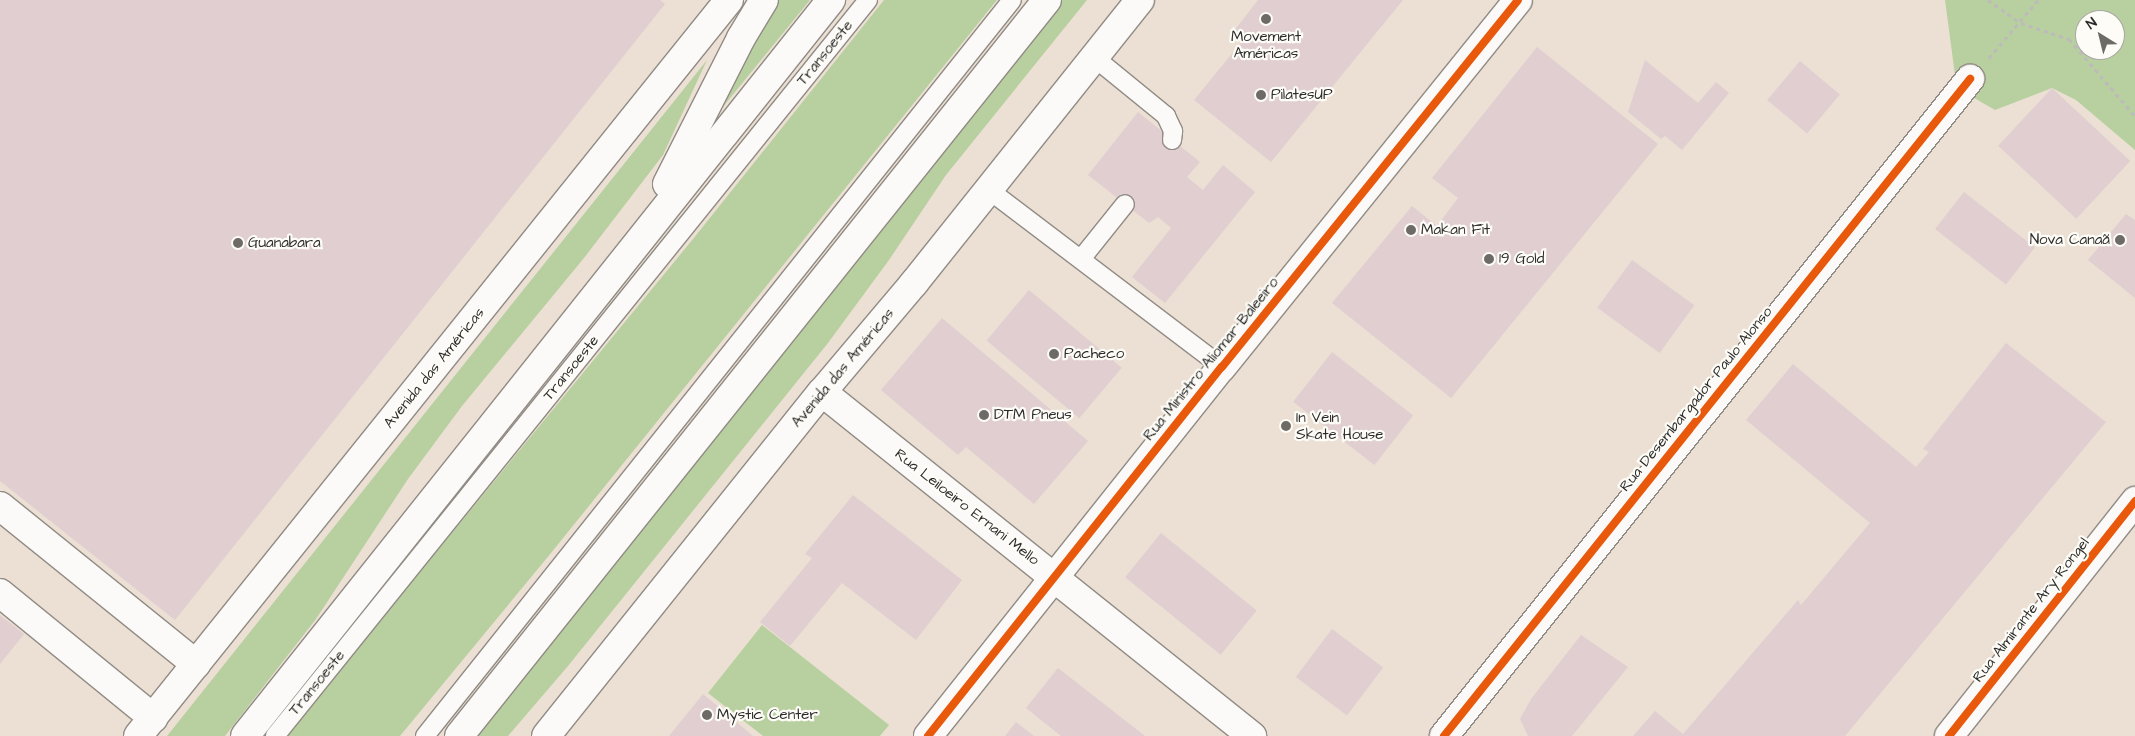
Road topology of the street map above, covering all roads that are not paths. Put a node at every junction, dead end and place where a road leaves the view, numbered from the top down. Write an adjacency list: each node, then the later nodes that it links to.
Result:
1 (730, 0): 22 (main road, Avenida das Américas)
2 (764, 0): 15 (main road)
3 (831, 0): 15 (main road)
4 (868, 0): 25 (lane, Transoeste)
5 (1012, 0): 26 (lane)
6 (1048, 0): 27 (main road)
7 (1140, 0): 9 (main road, Avenida das Américas)
8 (1518, 0): 16 (main road, Rua Ministro Aliomar Baleeiro)
9 (1095, 58): 11 (lane); 12 (main road, Avenida das Américas)
10 (1970, 79): 31 (main road, Rua Desembargador Paulo Alonso)
11 (1172, 140)
12 (989, 190): 14 (lane); 17 (main road, Avenida das Américas)
13 (1125, 204): 14 (lane)
14 (1081, 259): 16 (lane)
15 (618, 265): 24 (main road)
16 (1222, 367): 20 (main road, Rua Ministro Aliomar Baleeiro)
17 (822, 392): 20 (main road, Rua Leiloeiro Ernani Mello); 28 (main road, Avenida das Américas)
18 (2135, 502): 32 (main road, Rua Almirante Ary Rongel)
19 (0, 506): 22 (main road)
20 (1056, 577): 29 (main road, Rua Ministro Aliomar Baleeiro); 30 (main road, Rua Leiloeiro Ernani Mello)
21 (0, 594): 23 (main road)
22 (196, 664): 23 (main road, Avenida das Américas)
23 (145, 727)
24 (245, 736)
25 (275, 736)
26 (425, 736)
27 (459, 736)
28 (546, 736)
29 (928, 736)
30 (1252, 736)
31 (1444, 736)
32 (1949, 736)

